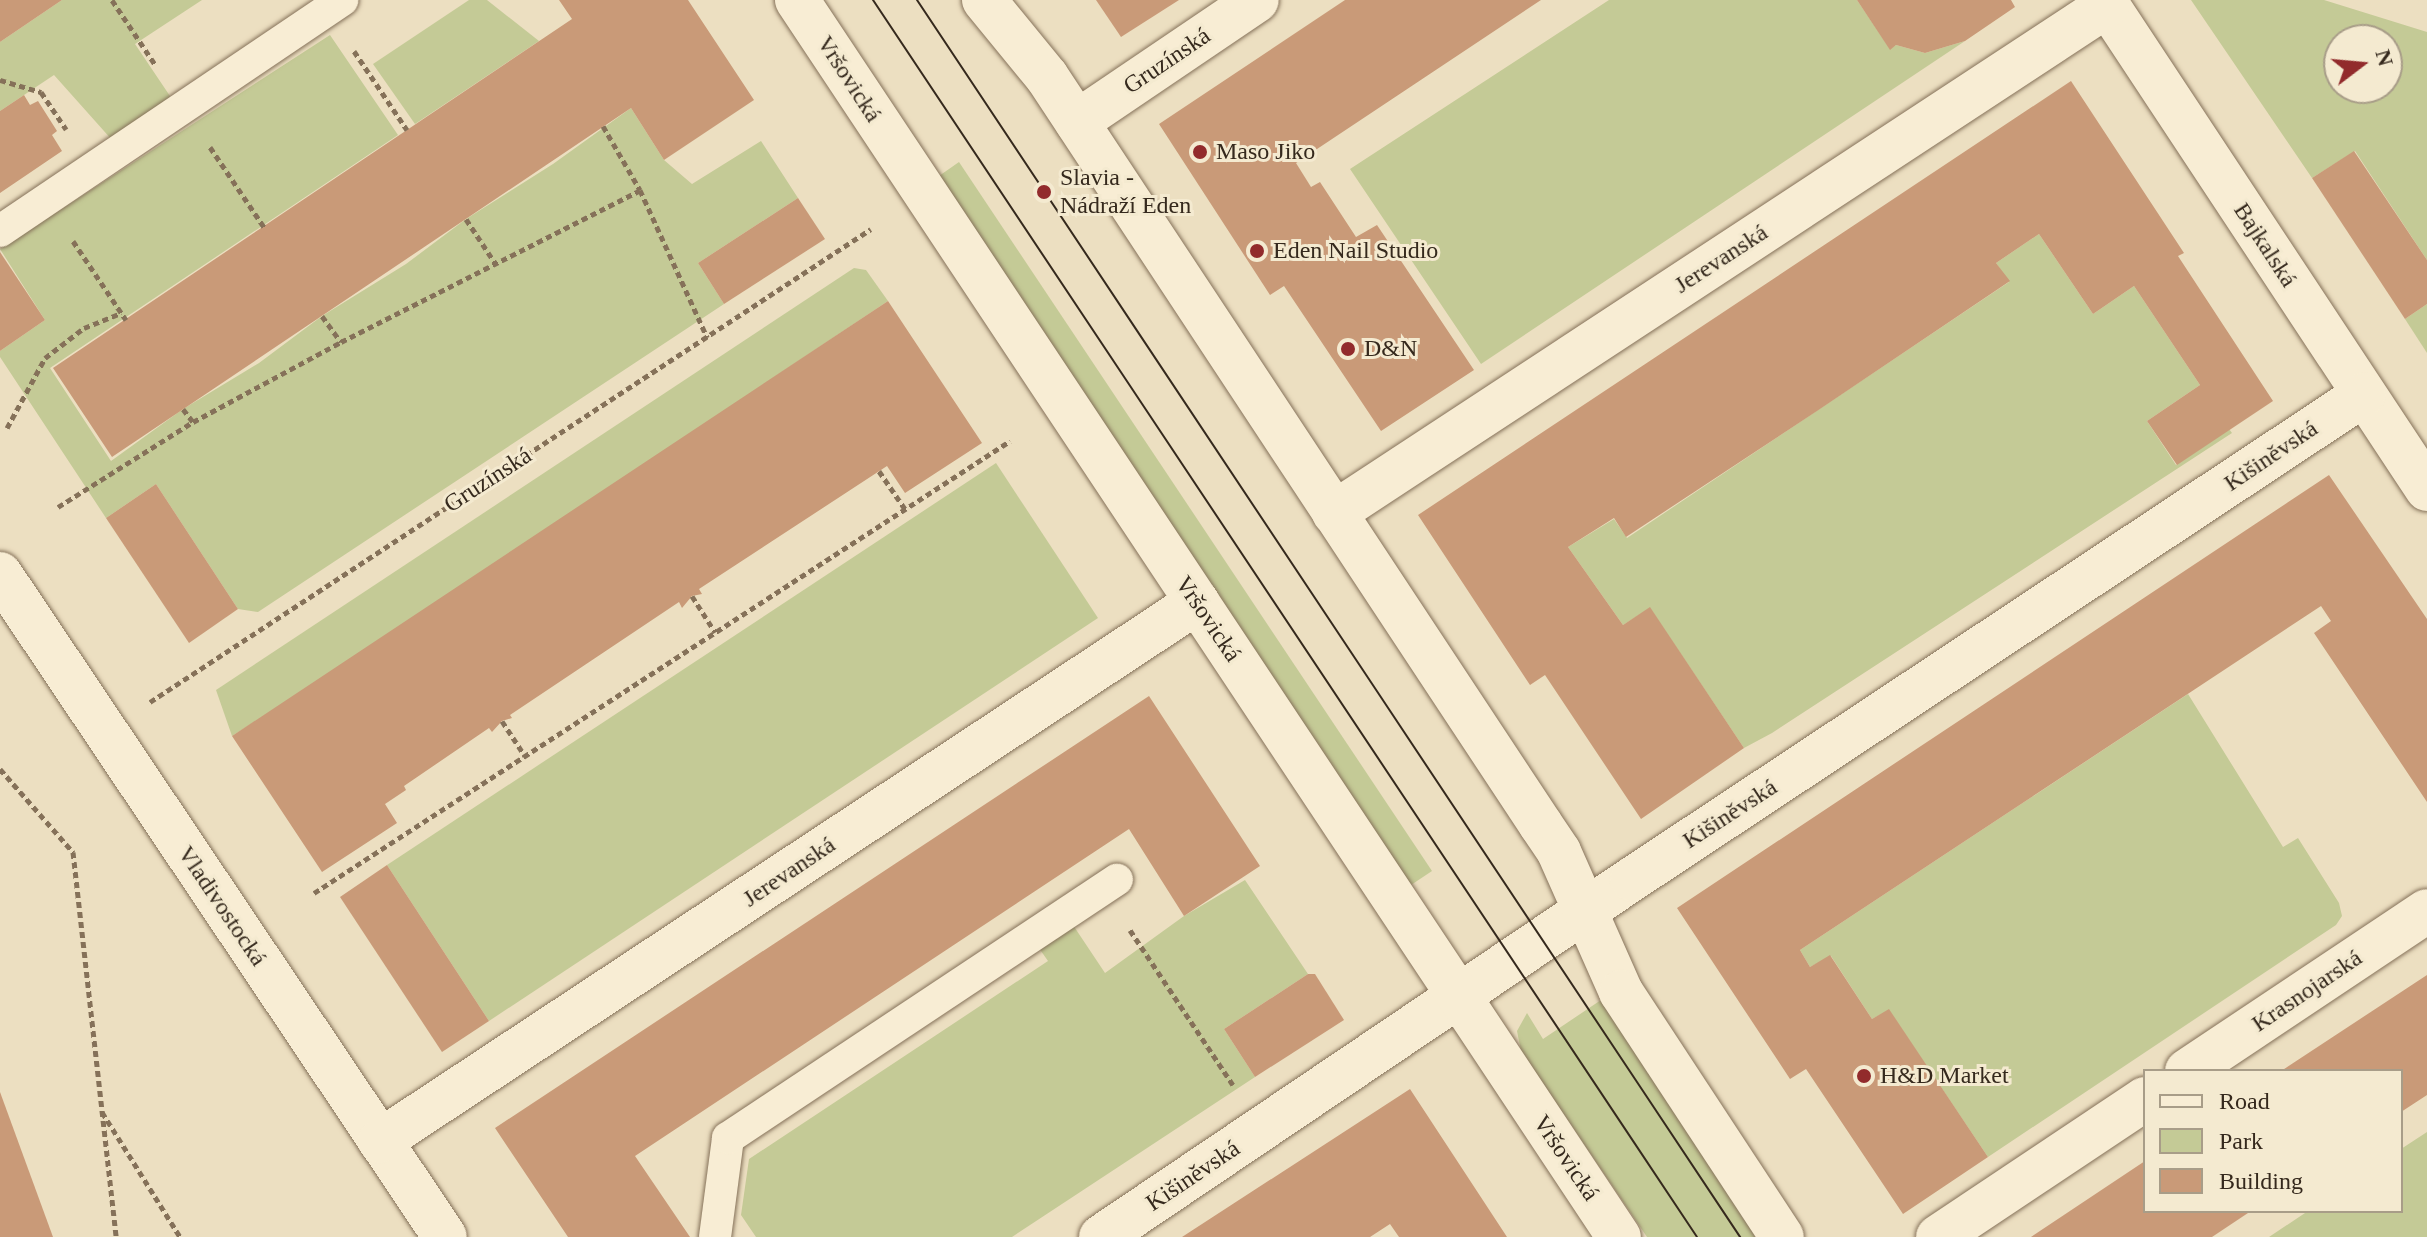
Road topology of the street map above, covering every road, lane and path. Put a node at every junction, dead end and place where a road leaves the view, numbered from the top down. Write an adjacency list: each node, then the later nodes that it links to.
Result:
1 (797, 0): 34 (street, Vršovická)
2 (984, 0): 7 (street)
3 (1257, 0): 7 (street, Gruzínská)
4 (2106, 2): 22 (street, Bajkalská); 31 (street, Jerevanská)
5 (334, 5): 9 (path); 10 (lane)
6 (0, 80): 10 (path)
7 (1077, 122): 31 (street)
8 (603, 126): 11 (path)
9 (407, 130)
10 (93, 169): 12 (lane)
11 (640, 190): 16 (path); 20 (path)
12 (45, 201): 15 (lane); 17 (path)
13 (466, 219): 16 (path)
14 (871, 229): 20 (path, Gruzínská)
15 (0, 231)
16 (495, 263): 21 (path)
17 (121, 313): 19 (path); 25 (path)
18 (322, 316): 21 (path)
19 (126, 320)
20 (707, 337): 37 (path, Gruzínská)
21 (341, 342): 24 (path)
22 (2363, 395): 28 (street, Bajkalská); 42 (street, Kišiněvská)
23 (183, 409): 24 (path)
24 (193, 422): 29 (path)
25 (7, 428)
26 (1010, 441): 30 (path)
27 (879, 471): 30 (path)
28 (2427, 489)
29 (58, 507)
30 (905, 509): 35 (path)
31 (1334, 513): 42 (street)
32 (0, 574): 37 (street, Vladivostocká)
33 (692, 596): 35 (path)
34 (1197, 602): 45 (street, Vršovická); 50 (street, Jerevanská)
35 (715, 632): 38 (path)
36 (502, 721): 38 (path)
37 (105, 731): 50 (street, Vladivostocká)
38 (525, 756): 41 (path)
39 (0, 769): 49 (path)
40 (1117, 880): 54 (lane)
41 (314, 893)
42 (1585, 911): 45 (street, Kišiněvská); 57 (street)
43 (2427, 911): 46 (street, Krasnojarská)
44 (1127, 926): 47 (path)
45 (1459, 999): 55 (street, Kišiněvská); 56 (street, Vršovická)
46 (2190, 1069)
47 (1240, 1096)
48 (2143, 1100): 58 (street)
49 (101, 1111): 51 (path); 52 (path)
50 (380, 1141): 53 (street, Vladivostocká)
51 (116, 1237)
52 (180, 1237)
53 (445, 1237)
54 (715, 1237)
55 (1101, 1237)
56 (1619, 1237)
57 (1782, 1237)
58 (1938, 1237)

